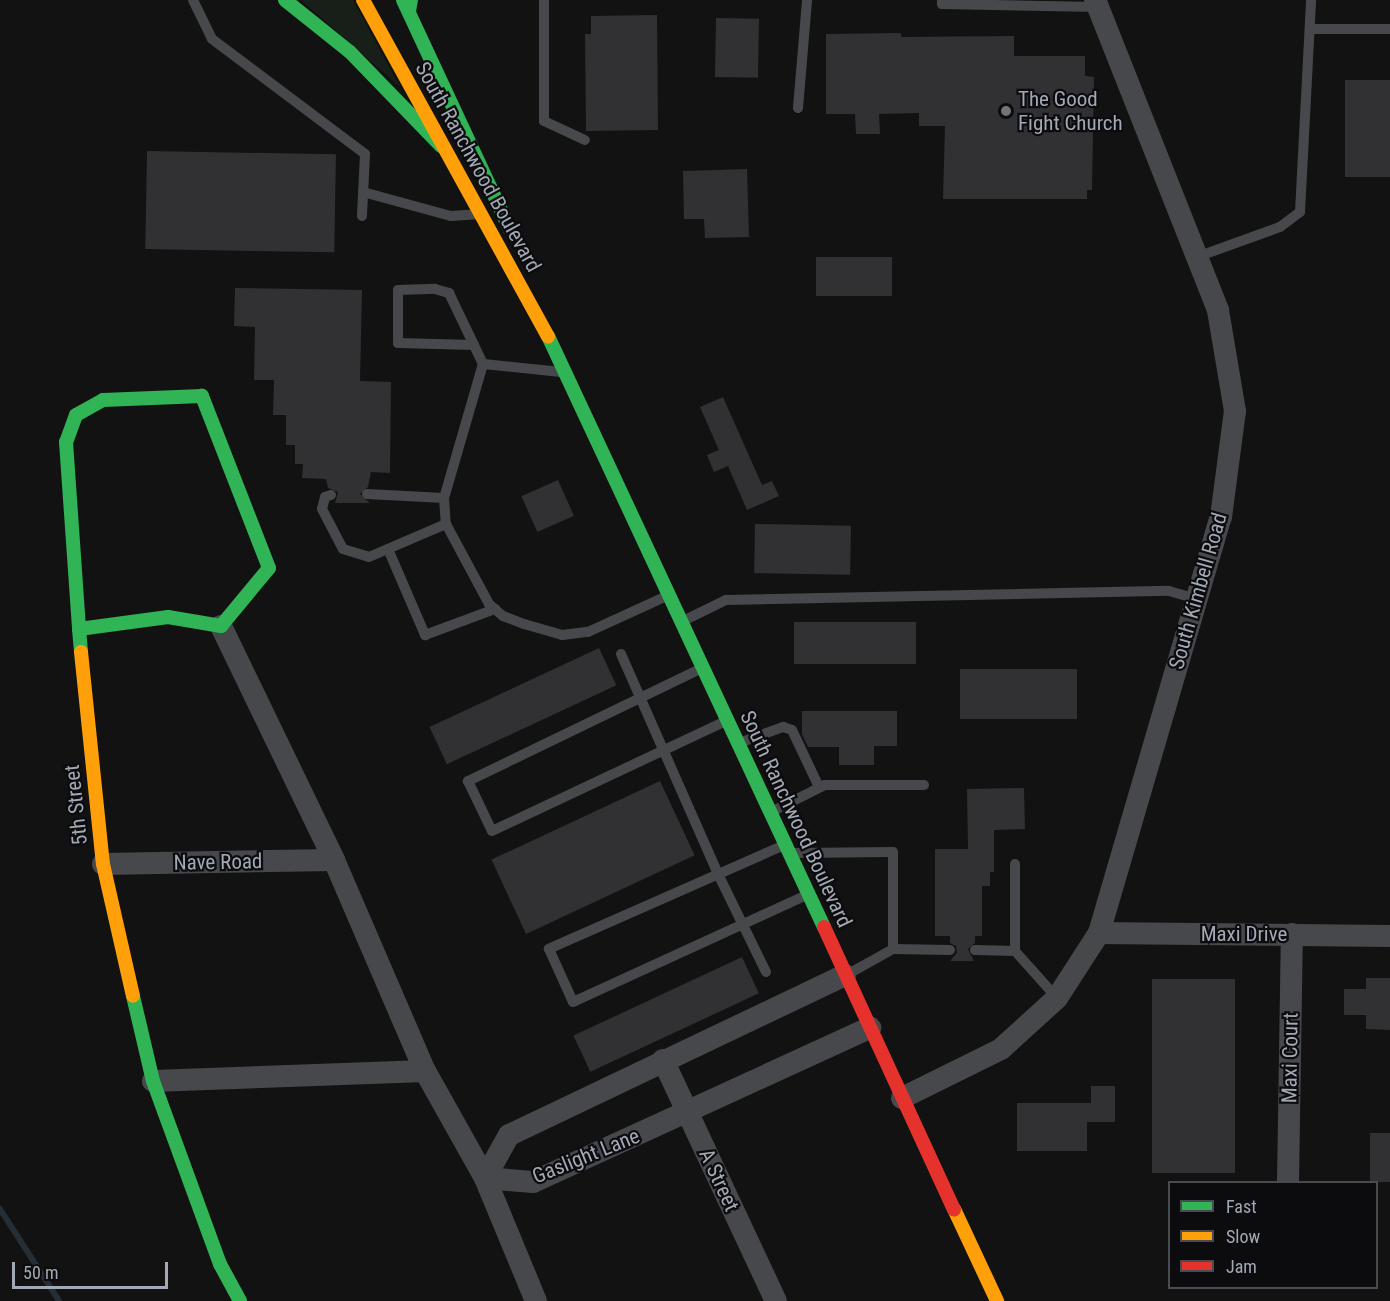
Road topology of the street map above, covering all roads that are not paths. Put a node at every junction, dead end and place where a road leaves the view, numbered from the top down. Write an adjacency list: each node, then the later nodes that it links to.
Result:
1 (193, 0): 15 (lane)
2 (285, 0): 14 (main road)
3 (363, 0): 14 (main road, South Ranchwood Boulevard)
4 (544, 0): 13 (lane)
5 (807, 0): 12 (lane)
6 (942, 0): 8 (lane)
7 (1311, 0): 11 (lane)
8 (1097, 3): 19 (street, South Kimbell Road)
9 (408, 4): 18 (main road, South Ranchwood Boulevard)
10 (1390, 28): 11 (lane)
11 (1311, 29): 19 (lane)
12 (798, 108)
13 (585, 140)
14 (441, 146): 16 (main road, South Ranchwood Boulevard)
15 (363, 192): 16 (lane); 17 (lane)
16 (479, 213): 22 (main road, South Ranchwood Boulevard)
17 (362, 216)
18 (516, 242)
19 (1197, 257): 31 (street, South Kimbell Road)
20 (525, 264): 22 (main road, South Ranchwood Boulevard)
21 (474, 345): 21 (lane); 23 (lane)
22 (558, 353): 24 (main road, South Ranchwood Boulevard)
23 (483, 364): 24 (lane); 27 (lane)
24 (567, 372): 30 (main road, South Ranchwood Boulevard)
25 (367, 494): 27 (lane)
26 (331, 495): 29 (lane)
27 (444, 498): 28 (lane)
28 (446, 524): 29 (lane); 32 (lane)
29 (388, 549): 32 (lane)
30 (670, 595): 32 (lane); 33 (main road, South Ranchwood Boulevard)
31 (1197, 599): 33 (lane); 52 (street, South Kimbell Road)
32 (495, 609)
33 (682, 622): 37 (main road, South Ranchwood Boulevard)
34 (221, 626): 35 (main road); 35 (main road, 5th Street); 46 (street)
35 (79, 629): 47 (main road, 5th Street)
36 (621, 654): 38 (lane)
37 (703, 668): 38 (lane); 39 (main road, South Ranchwood Boulevard)
38 (639, 698): 41 (lane); 41 (lane)
39 (727, 720): 40 (main road, South Ranchwood Boulevard); 41 (lane)
40 (739, 744): 43 (lane); 44 (main road, South Ranchwood Boulevard)
41 (662, 751): 49 (lane)
42 (924, 785): 43 (lane)
43 (819, 787): 44 (lane)
44 (770, 812): 45 (main road, South Ranchwood Boulevard)
45 (787, 849): 49 (lane); 50 (main road, South Ranchwood Boulevard); 55 (lane)
46 (334, 860): 47 (street, Nave Road); 64 (street)
47 (103, 864): 65 (main road, 5th Street)
48 (1015, 864): 58 (lane)
49 (718, 874): 51 (lane); 51 (lane)
50 (808, 895): 51 (lane); 60 (main road, South Ranchwood Boulevard)
51 (743, 925): 59 (lane)
52 (1099, 933): 53 (street, Maxi Drive); 61 (street, South Kimbell Road)
53 (1292, 934): 54 (street, Maxi Drive); 69 (street, Maxi Court)
54 (1390, 936)
55 (893, 949): 56 (lane); 60 (lane)
56 (950, 950)
57 (975, 950): 58 (lane)
58 (1015, 951): 61 (lane)
59 (766, 972)
60 (845, 975): 62 (main road, South Ranchwood Boulevard); 63 (street)
61 (1057, 998): 66 (street, South Kimbell Road)
62 (870, 1028): 66 (main road, South Ranchwood Boulevard); 67 (street, Gaslight Lane)
63 (663, 1060): 67 (street, A Street); 68 (street)
64 (425, 1071): 65 (street); 68 (street)
65 (153, 1081): 71 (main road, 5th Street)
66 (902, 1098): 73 (main road, South Ranchwood Boulevard)
67 (688, 1113): 68 (street, Gaslight Lane); 72 (street, A Street)
68 (485, 1178): 70 (street)
69 (1288, 1181)
70 (526, 1295)
71 (240, 1301)
72 (776, 1301)
73 (997, 1301)

